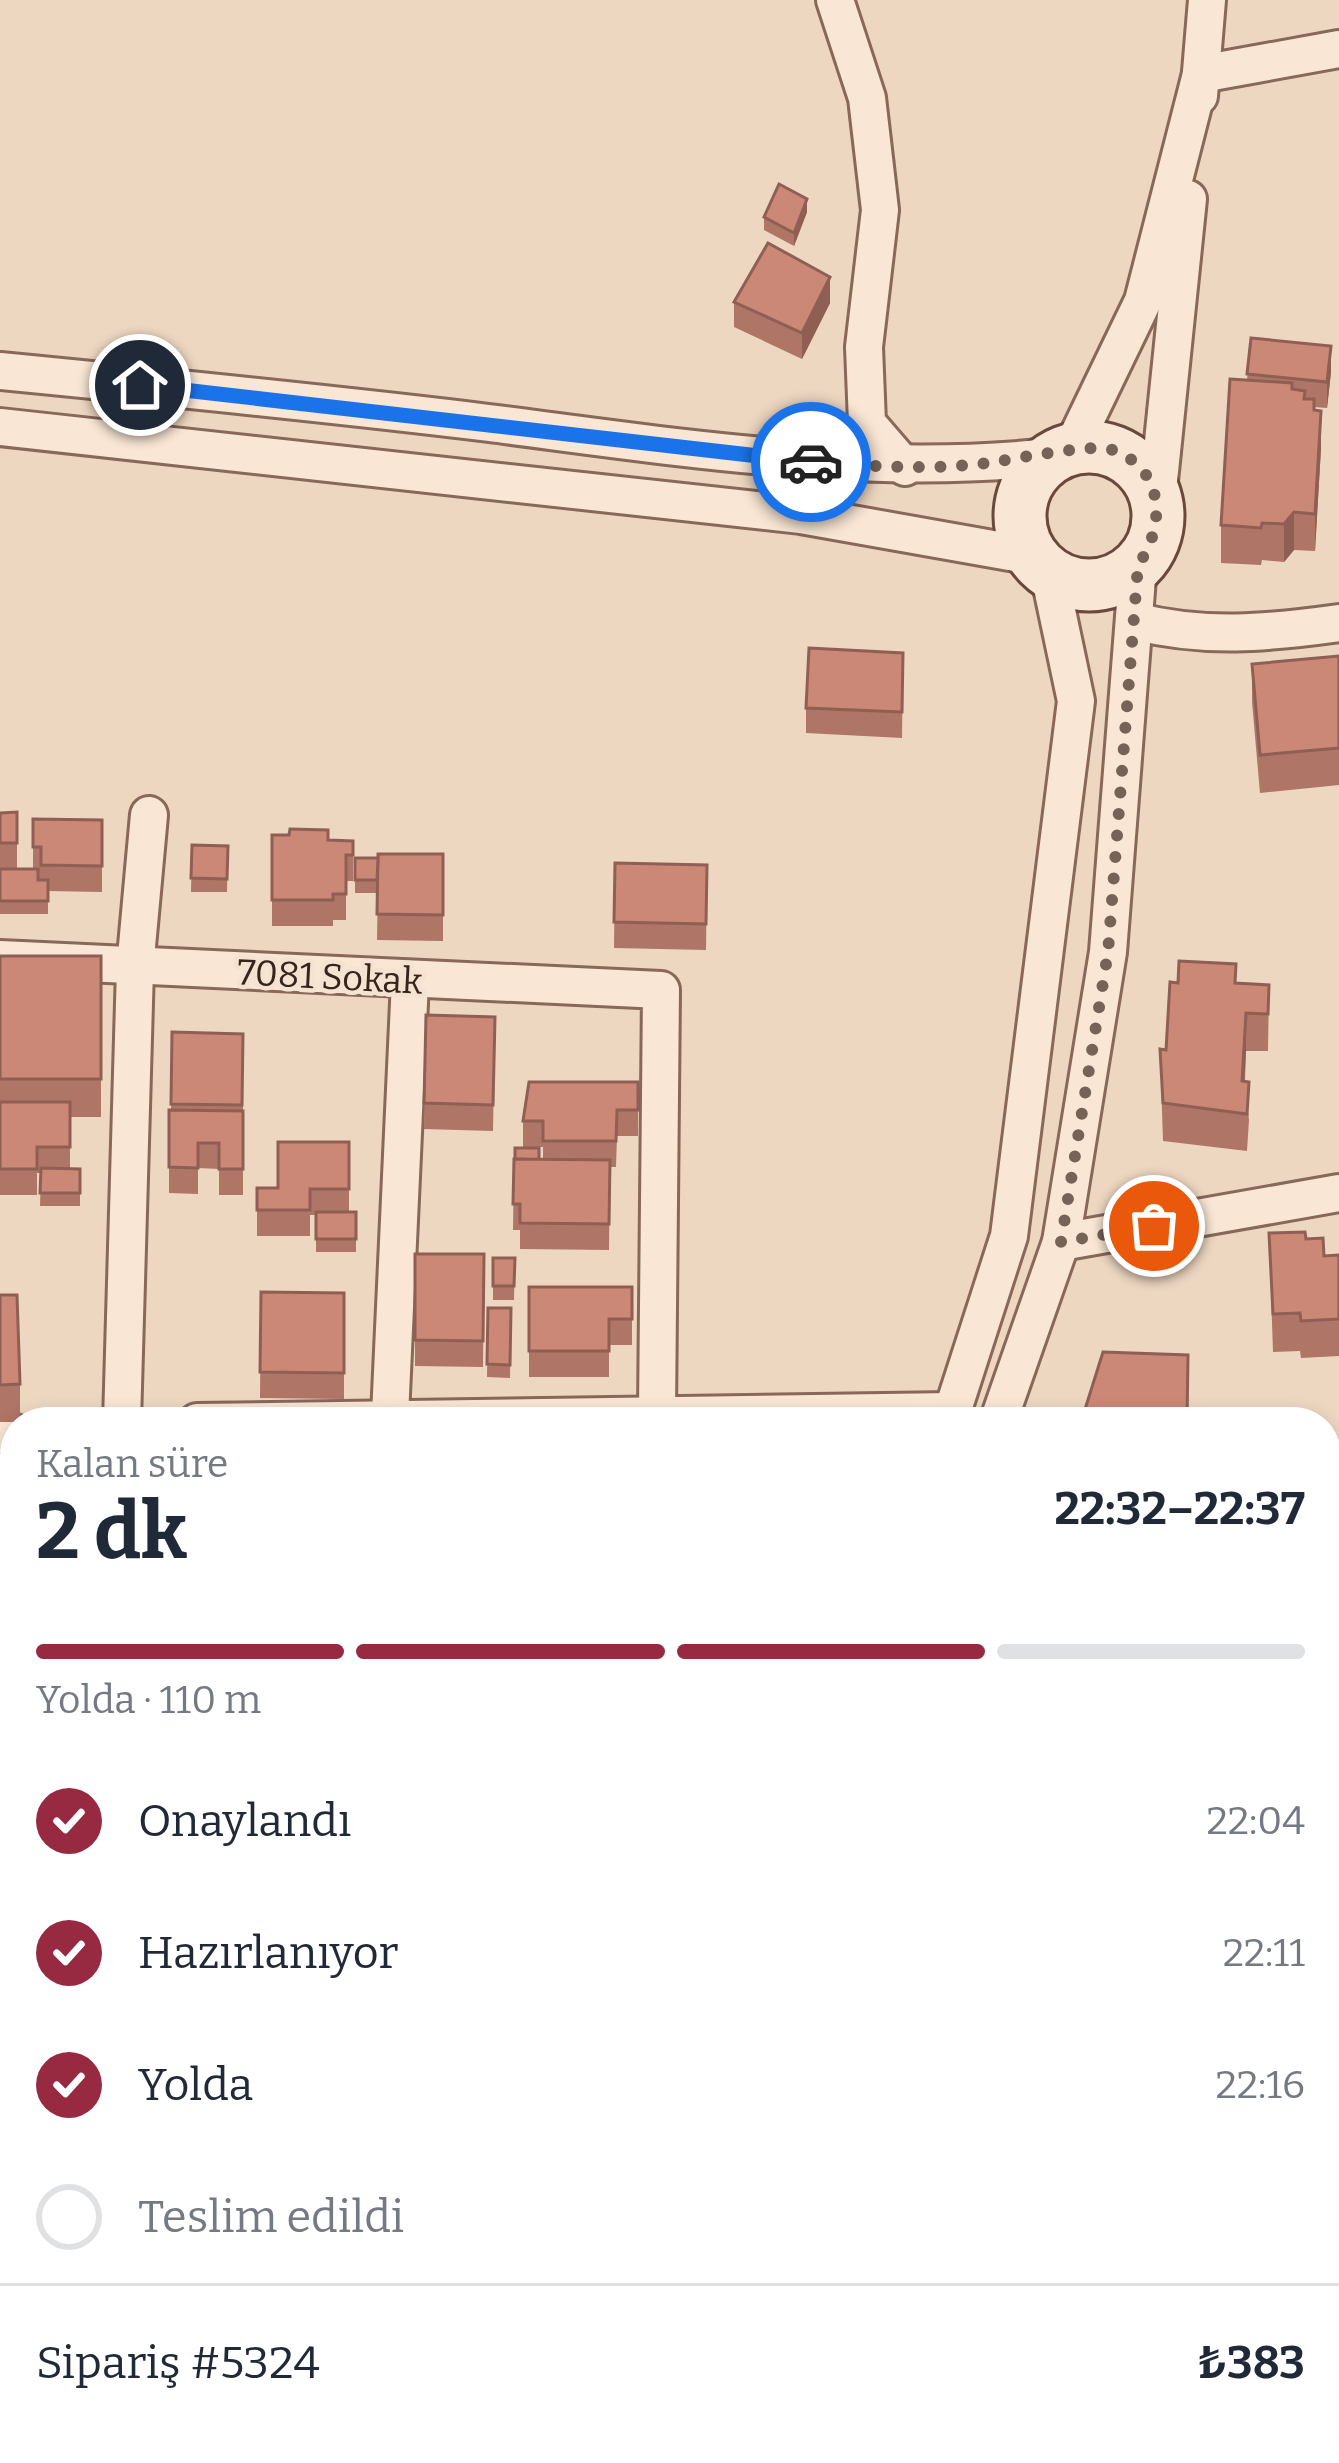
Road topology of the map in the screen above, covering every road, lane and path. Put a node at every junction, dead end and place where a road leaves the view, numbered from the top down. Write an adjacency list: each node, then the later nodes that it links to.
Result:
1 (836, 0): 8 (street)
2 (1207, 0): 4 (street)
3 (1339, 49): 4 (street)
4 (1201, 74): 7 (street); 9 (street)
5 (0, 371): 8 (street)
6 (0, 427): 10 (street)
7 (1061, 452): 8 (street); 9 (street); 10 (street)
8 (905, 466)
9 (1157, 500): 11 (street)
10 (1040, 565): 11 (street); 23 (street)
11 (1138, 565): 12 (street)
12 (1134, 621): 13 (street); 19 (street)
13 (1339, 623)
14 (149, 815): 16 (street)
15 (0, 959): 16 (street, 7081 Sokak)
16 (135, 968): 17 (street, 7081 Sokak); 20 (street)
17 (410, 981): 21 (street); 22 (street, 7081 Sokak)
18 (1339, 1193): 19 (street)
19 (1061, 1242): 24 (street)
20 (122, 1407)
21 (390, 1407)
22 (657, 1407)
23 (954, 1407)
24 (1003, 1407)

